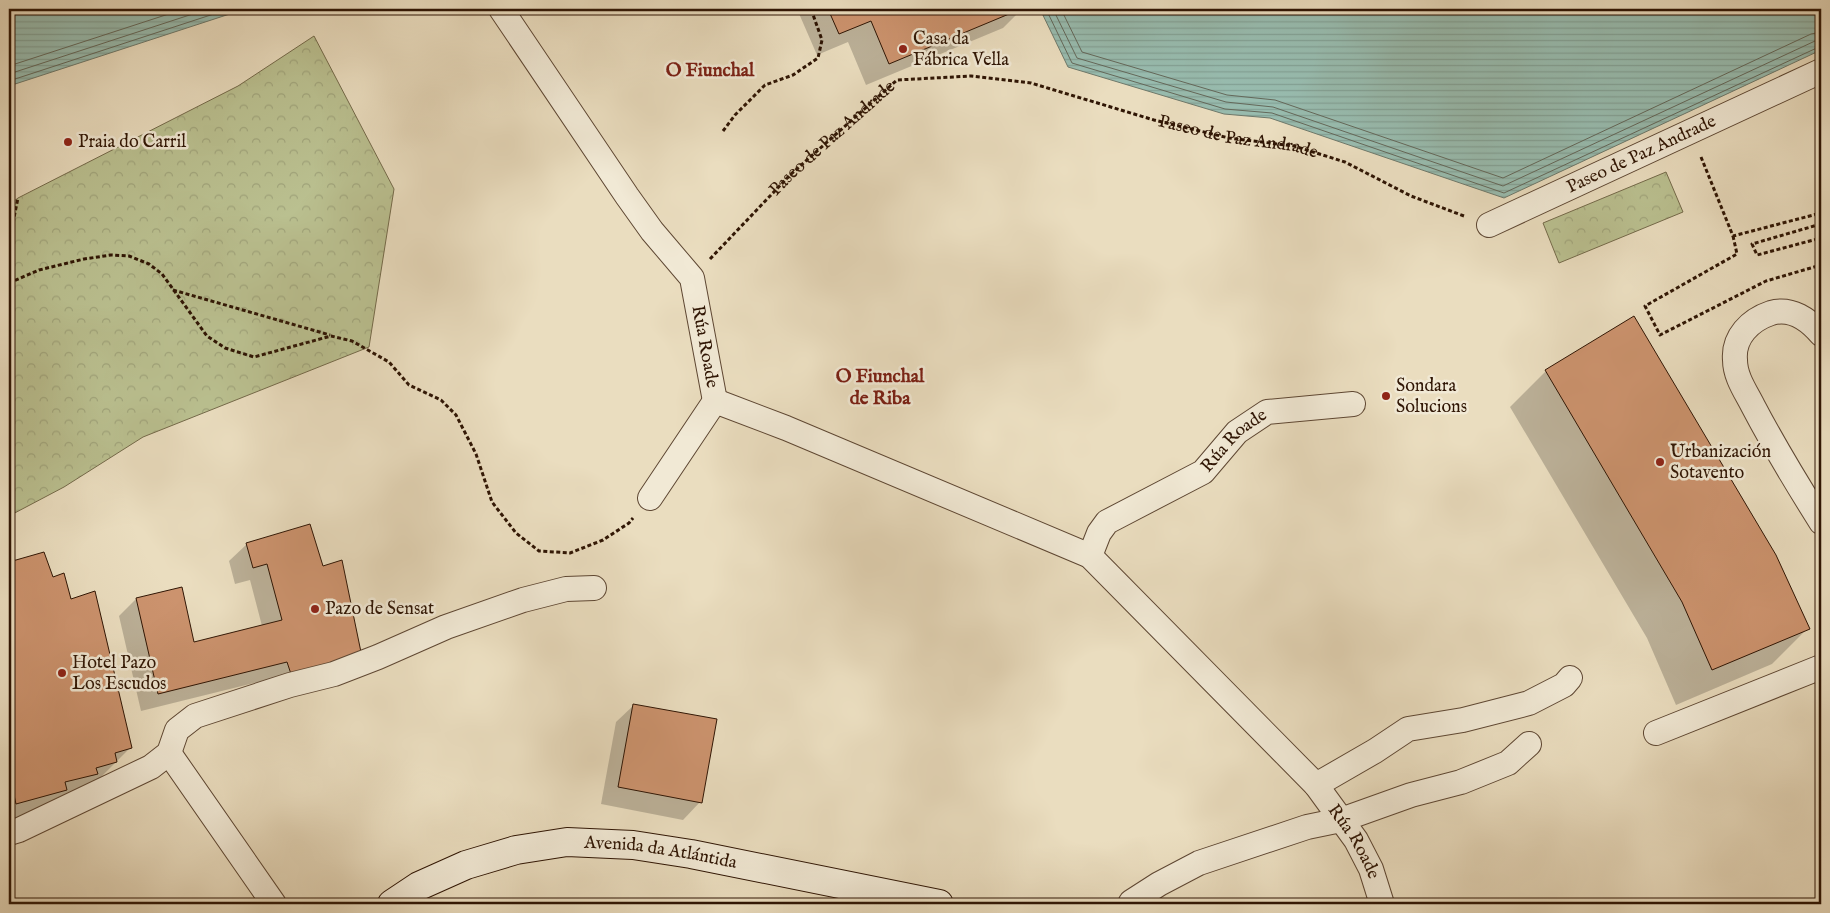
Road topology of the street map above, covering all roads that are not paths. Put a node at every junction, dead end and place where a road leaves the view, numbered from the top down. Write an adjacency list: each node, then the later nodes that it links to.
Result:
1 (502, 9): 5 (street, Rúa Roade)
2 (1821, 71): 3 (street, Paseo de Paz Andrade)
3 (1489, 225)
4 (1821, 334): 8 (street)
5 (715, 401): 7 (street); 9 (street, Rúa Roade)
6 (1353, 404): 9 (street, Rúa Roade)
7 (650, 498)
8 (1821, 522)
9 (1090, 556): 16 (street, Rúa Roade)
10 (594, 588): 15 (street)
11 (1821, 667): 13 (street)
12 (1570, 678): 16 (street)
13 (1656, 733)
14 (1529, 744): 17 (street)
15 (169, 752): 18 (street); 19 (street)
16 (1316, 785): 17 (street, Rúa Roade)
17 (1341, 820): 22 (street); 23 (street, Rúa Roade)
18 (9, 832)
19 (274, 904)
20 (392, 904): 21 (street, Avenida da Atlántida)
21 (939, 904)
22 (1130, 904)
23 (1382, 904)

